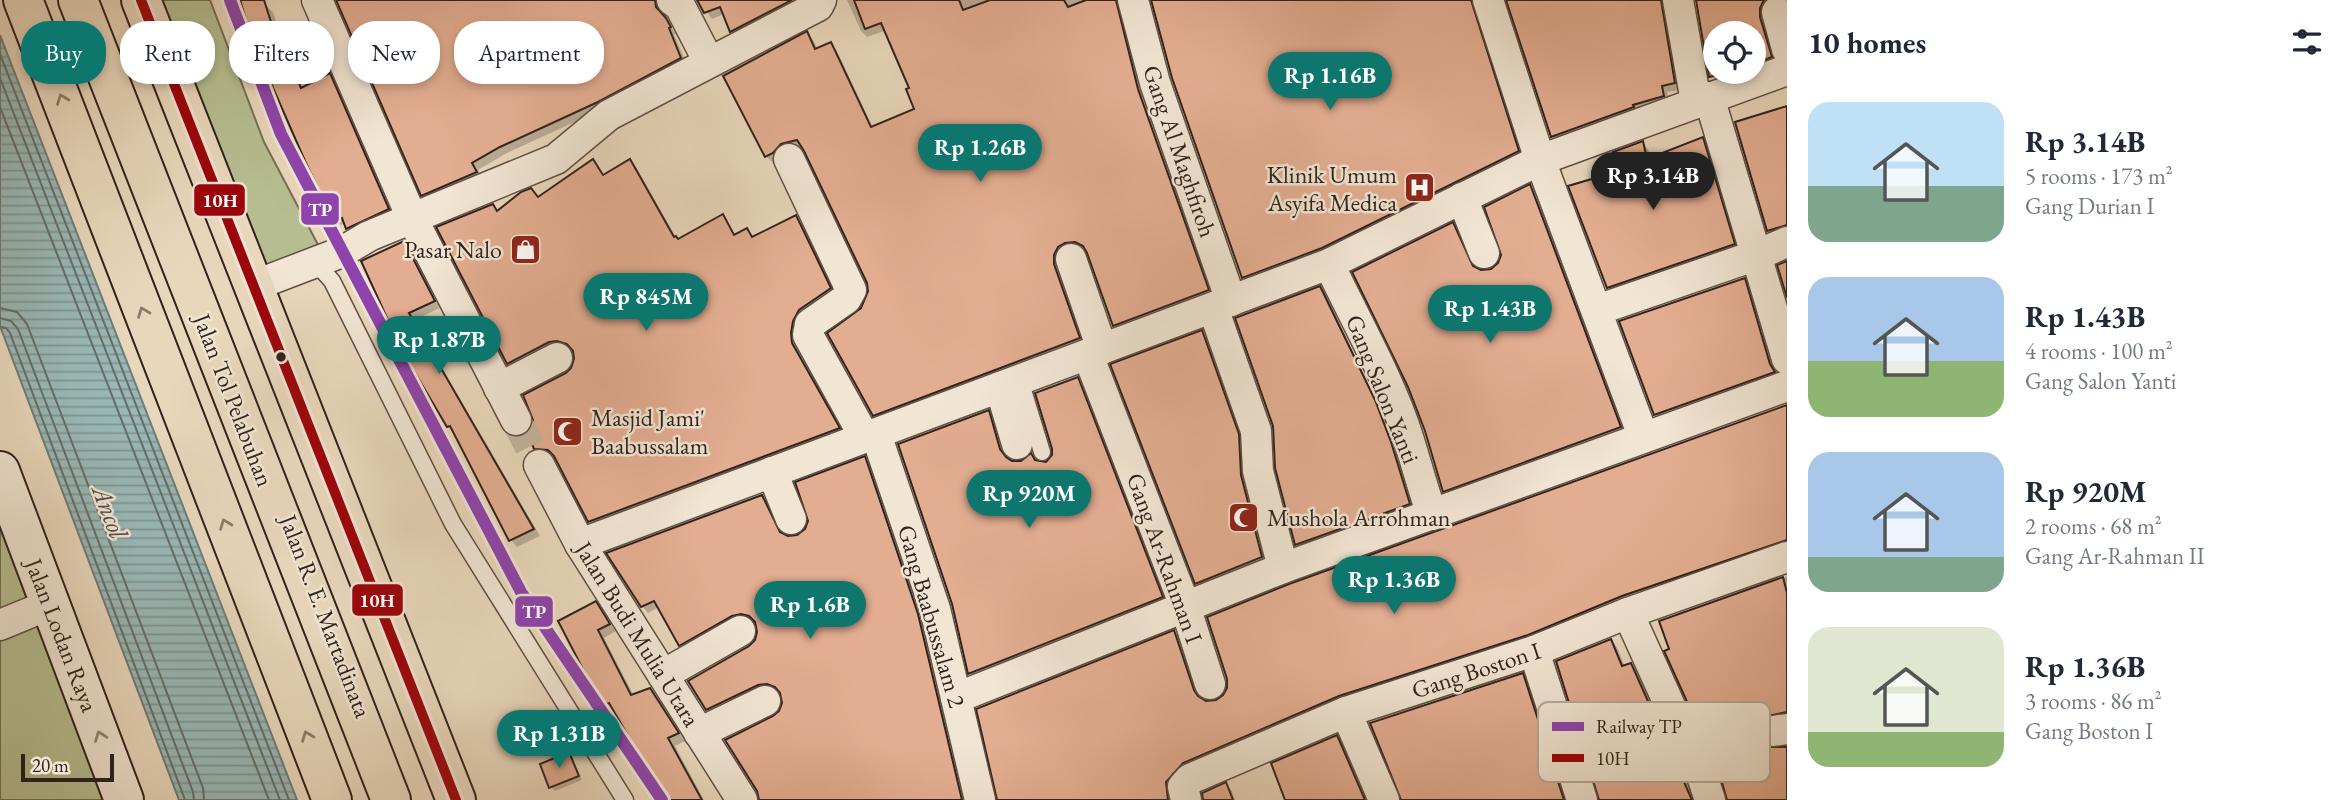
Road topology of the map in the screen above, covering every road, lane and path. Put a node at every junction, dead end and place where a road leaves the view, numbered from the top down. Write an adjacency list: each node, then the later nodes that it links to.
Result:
1 (23, 0): 64 (highway, one-way to 1)
2 (78, 0): 65 (highway, Jalan Tol Pelabuhan)
3 (91, 0): 66 (highway, Jalan R. E. Martadinata)
4 (141, 0): 26 (highway)
5 (317, 0): 19 (street)
6 (672, 0): 13 (street)
7 (821, 0): 13 (street)
8 (1133, 0): 27 (street, Gang Al Maghfiroh)
9 (1489, 0): 17 (street)
10 (1678, 0): 15 (street)
11 (1777, 12): 12 (street)
12 (1787, 49)
13 (709, 62): 19 (street)
14 (1787, 70): 15 (street)
15 (1703, 99): 17 (street); 22 (street)
16 (789, 159): 36 (street, Gang Baabussalam 2)
17 (1541, 160): 18 (street); 28 (street)
18 (1462, 198): 21 (street); 24 (street)
19 (412, 218): 25 (street); 34 (street)
20 (1787, 242): 22 (street)
21 (1484, 253)
22 (1758, 255): 28 (street); 31 (street)
23 (1070, 259): 29 (street, Gang Ar-Rahman I)
24 (1329, 264): 27 (street); 42 (street, Gang Salon Yanti)
25 (310, 265): 26 (street); 68 (lane)
26 (253, 286): 67 (highway)
27 (1222, 304): 29 (street); 46 (street, Gang Al Maghfiroh)
28 (1597, 310): 37 (street)
29 (1095, 352): 32 (street); 48 (street, Gang Ar-Rahman I)
30 (557, 358): 34 (street)
31 (1787, 359)
32 (1010, 384): 36 (street); 38 (street)
33 (1787, 386): 37 (street)
34 (499, 388): 35 (street)
35 (516, 420)
36 (870, 436): 41 (street); 55 (street, Gang Baabussalam 2)
37 (1643, 436): 42 (street)
38 (1030, 448)
39 (539, 465): 44 (street, Jalan Budi Mulia Utara)
40 (0, 471): 47 (main road, Jalan Lodan Raya)
41 (772, 472): 43 (street); 44 (street)
42 (1433, 515): 46 (street)
43 (792, 519)
44 (580, 544): 53 (street, Jalan Budi Mulia Utara)
45 (1787, 557): 49 (street, Gang Boston I)
46 (1283, 568): 48 (street)
47 (51, 604): 50 (street); 63 (main road, Jalan Lodan Raya, one-way to 47)
48 (1185, 606): 54 (street, Gang Ar-Rahman I); 55 (street)
49 (1628, 613): 52 (street, Gang Boston I); 58 (street)
50 (0, 625)
51 (740, 631): 53 (street)
52 (1534, 651): 57 (street); 59 (street, Gang Boston I)
53 (663, 675): 60 (street, Jalan Budi Mulia Utara)
54 (1210, 684)
55 (956, 698): 70 (street, Gang Baabussalam 2)
56 (765, 701): 60 (street)
57 (1550, 702)
58 (1668, 702)
59 (1346, 712): 71 (street, Gang Boston I); 72 (street)
60 (699, 733): 69 (street, Jalan Budi Mulia Utara)
61 (1576, 782): 73 (street)
62 (1704, 782): 74 (street)
63 (124, 800)
64 (331, 800)
65 (391, 800)
66 (397, 800)
67 (456, 800)
68 (625, 800)
69 (742, 800)
70 (980, 800)
71 (1186, 800)
72 (1384, 800)
73 (1582, 800)
74 (1710, 800)

